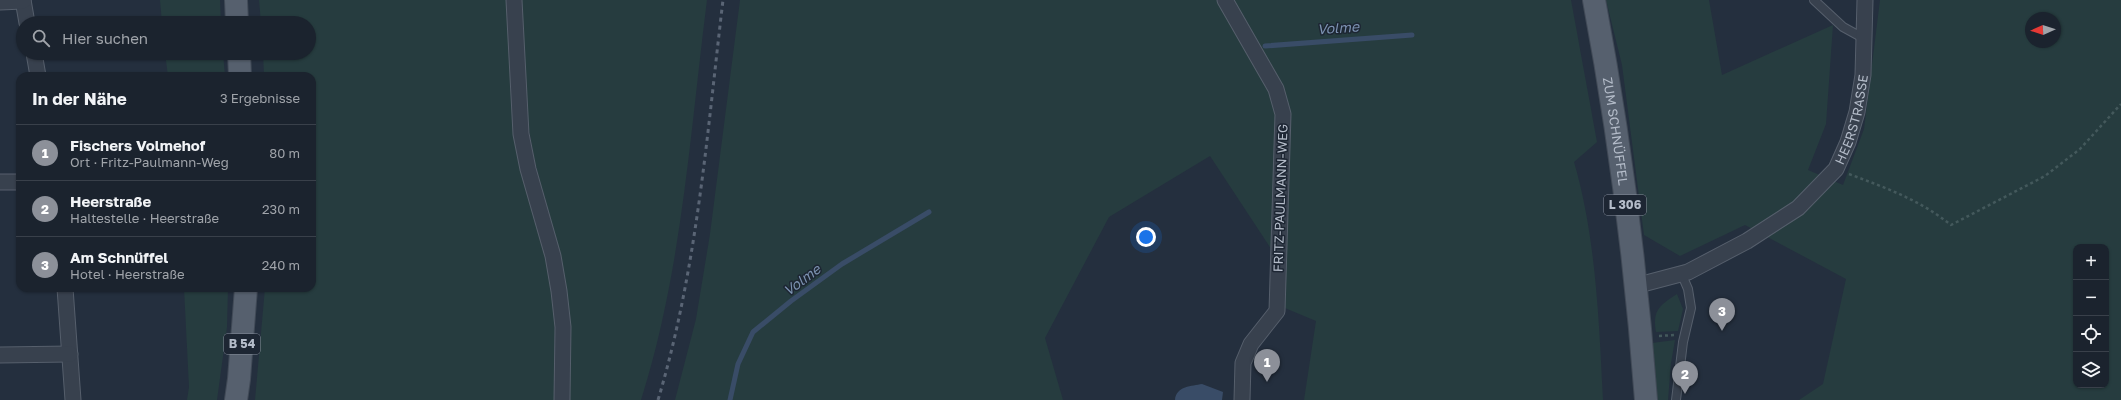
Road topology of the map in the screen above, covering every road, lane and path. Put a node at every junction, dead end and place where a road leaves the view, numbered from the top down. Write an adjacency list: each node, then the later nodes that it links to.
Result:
1 (236, 0): 10 (main road)
2 (514, 0): 28 (street)
3 (1225, 0): 29 (street, FRITZ-PAULMANN-WEG)
4 (1594, 0): 21 (main road, ZUM SCHNÜFFEL / L 306)
5 (1814, 0): 11 (lane)
6 (1865, 0): 11 (street, HEERSTRASSE)
7 (23, 1): 8 (street); 9 (street)
8 (0, 2)
9 (26, 16)
10 (237, 16)
11 (1863, 38): 17 (street, HEERSTRASSE)
12 (35, 60): 14 (street)
13 (239, 60): 15 (main road)
14 (37, 72)
15 (240, 72)
16 (2121, 104): 17 (path)
17 (1836, 169): 20 (street, HEERSTRASSE)
18 (0, 182): 19 (street)
19 (16, 182)
20 (1682, 274): 21 (street, HEERSTRASSE); 31 (lane)
21 (1635, 286): 30 (main road, L 306)
22 (65, 292): 24 (street)
23 (246, 292): 27 (main road, B 54)
24 (70, 354): 25 (street); 26 (street)
25 (0, 355)
26 (72, 400)
27 (236, 400)
28 (562, 400)
29 (1242, 400)
30 (1646, 400)
31 (1676, 400)

